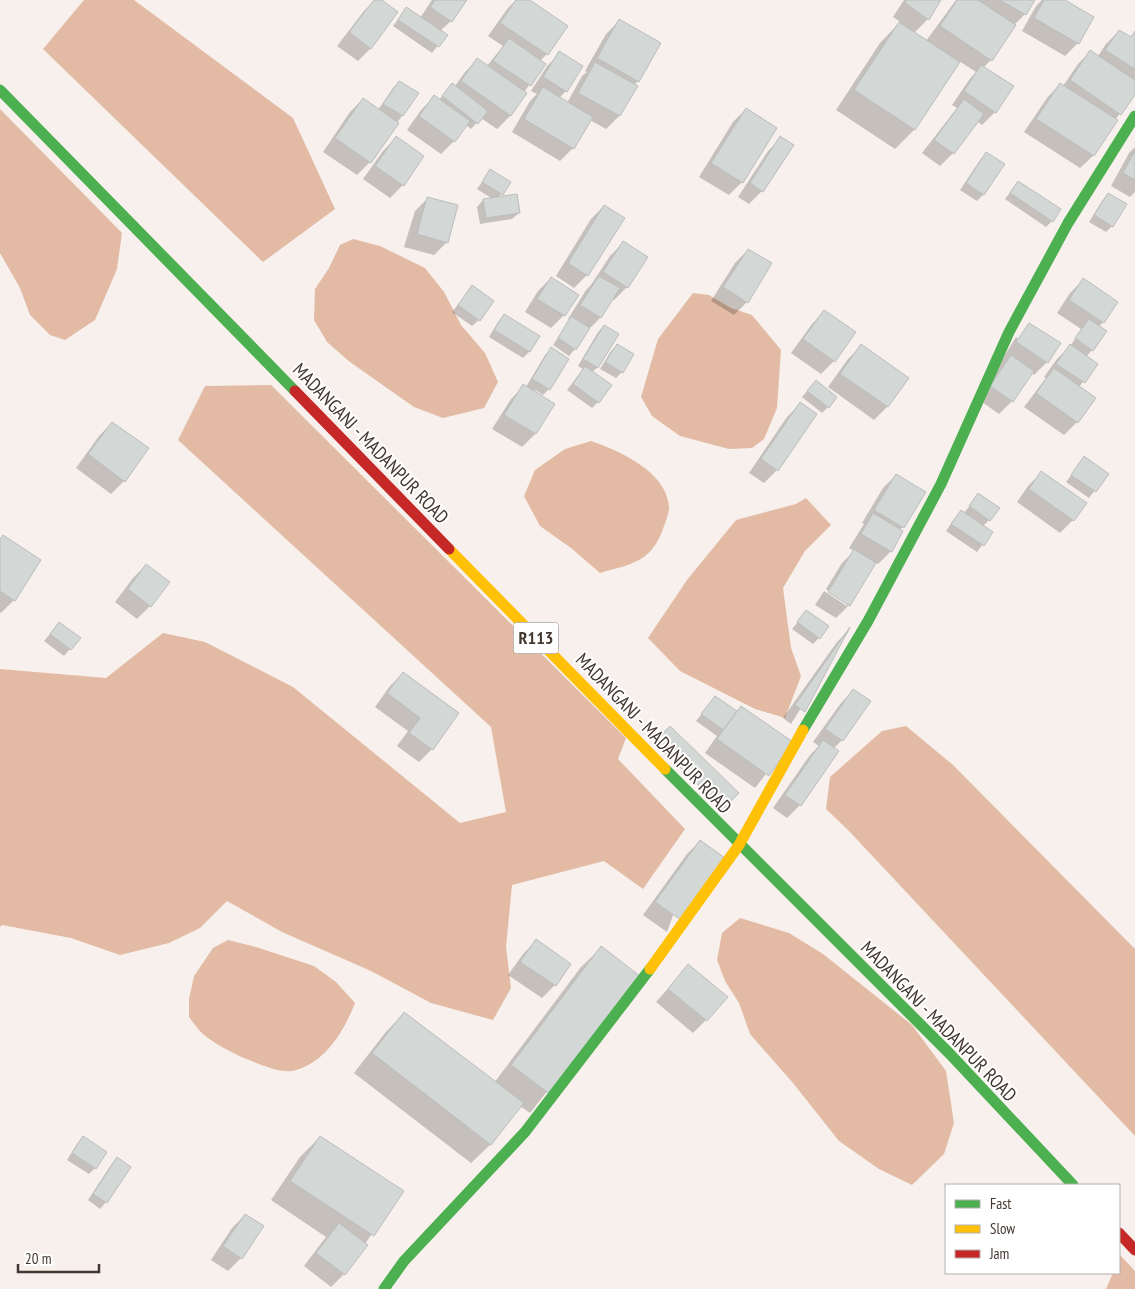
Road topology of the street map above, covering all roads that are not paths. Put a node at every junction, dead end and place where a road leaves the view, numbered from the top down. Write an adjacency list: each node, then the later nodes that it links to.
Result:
1 (0, 90): 3 (main road, MADANGANJ - MADANPUR ROAD / R113)
2 (1135, 116): 3 (main road)
3 (739, 845): 4 (main road, MADANGANJ - MADANPUR ROAD / R113); 7 (main road)
4 (1072, 1184)
5 (1120, 1234): 6 (main road)
6 (1135, 1250)
7 (384, 1289)

